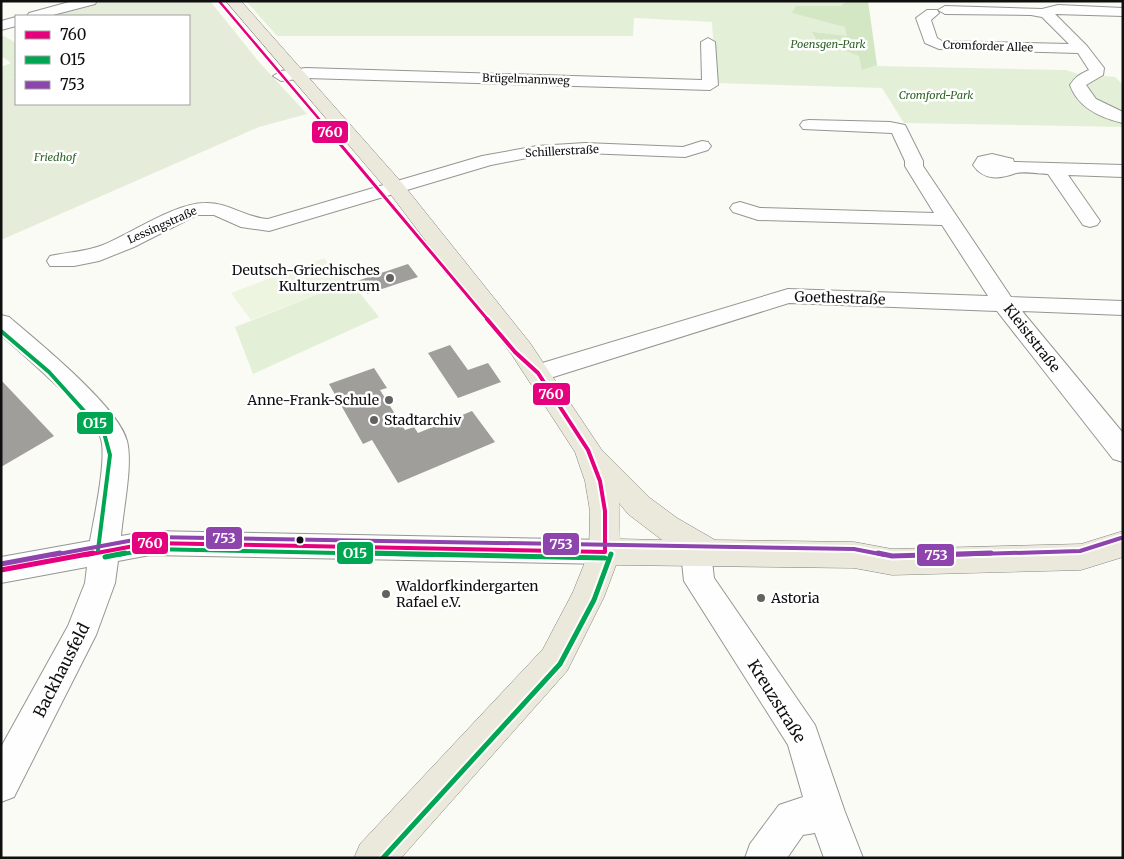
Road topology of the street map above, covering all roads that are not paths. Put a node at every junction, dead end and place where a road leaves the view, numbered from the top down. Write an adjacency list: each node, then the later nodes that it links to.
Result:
1 (90, 1): 4 (street)
2 (219, 1): 12 (main road)
3 (233, 1): 12 (main road)
4 (71, 3): 7 (street)
5 (1042, 12): 6 (street, Cromforder Allee); 11 (street); 11 (street, Cromforder Allee)
6 (1123, 12)
7 (37, 15)
8 (15, 21): 9 (street)
9 (1, 26)
10 (708, 42): 12 (street, Brügelmannweg)
11 (1082, 49): 13 (street)
12 (290, 75): 19 (main road)
13 (1123, 118)
14 (809, 125): 21 (street, Kleiststraße)
15 (702, 146): 19 (street, Schillerstraße)
16 (1009, 167): 17 (street)
17 (1052, 168): 18 (street); 22 (street)
18 (1123, 170)
19 (388, 190): 23 (street, Lessingstraße); 27 (main road)
20 (740, 208): 21 (street)
21 (947, 219): 24 (street, Kleiststraße)
22 (1090, 221)
23 (58, 261)
24 (1004, 304): 25 (street, Goethestraße); 27 (street, Goethestraße); 29 (street, Kleiststraße)
25 (1123, 308)
26 (3, 327): 31 (street, Backhausfeld)
27 (538, 373): 28 (main road)
28 (588, 450): 32 (main road); 33 (main road)
29 (1123, 452)
30 (1123, 544): 33 (main road)
31 (104, 551): 32 (street); 34 (street); 35 (street, Backhausfeld)
32 (605, 552): 33 (main road); 37 (main road)
33 (703, 553): 36 (street, Kreuzstraße)
34 (1, 570)
35 (1, 784)
36 (826, 812): 38 (street); 39 (street, Kreuzstraße)
37 (374, 858)
38 (764, 858)
39 (844, 858)

